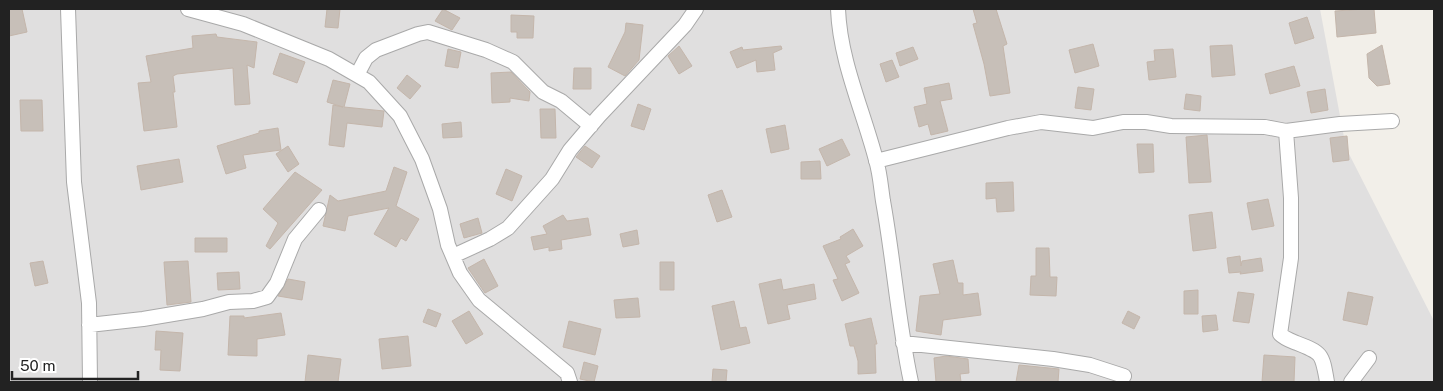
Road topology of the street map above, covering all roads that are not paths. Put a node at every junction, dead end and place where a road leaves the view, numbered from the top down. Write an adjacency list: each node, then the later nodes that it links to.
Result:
1 (68, 9): 12 (street)
2 (188, 9): 5 (street)
3 (696, 9): 7 (street)
4 (838, 9): 9 (street)
5 (357, 75): 7 (street); 11 (street)
6 (1392, 121): 8 (street)
7 (591, 126): 11 (street)
8 (1286, 131): 9 (street); 19 (street)
9 (876, 161): 13 (street)
10 (319, 210): 12 (street)
11 (452, 256): 17 (street)
12 (89, 325): 16 (street)
13 (903, 343): 15 (street); 18 (street)
14 (1369, 358): 20 (street)
15 (1124, 376)
16 (90, 382)
17 (570, 382)
18 (911, 382)
19 (1328, 382)
20 (1351, 382)

